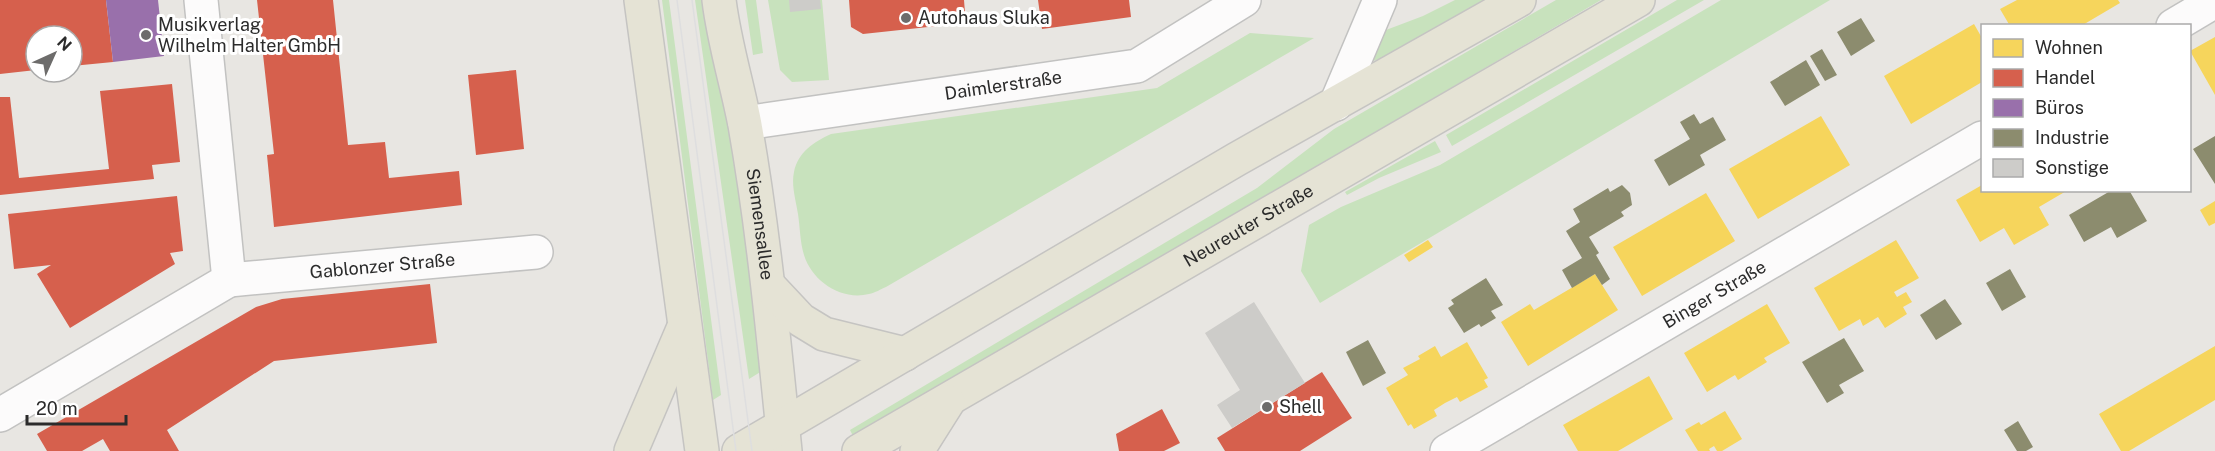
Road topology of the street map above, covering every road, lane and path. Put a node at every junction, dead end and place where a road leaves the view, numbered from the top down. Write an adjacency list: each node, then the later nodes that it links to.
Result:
1 (201, 0): 14 (street)
2 (641, 0): 16 (main road)
3 (719, 0): 11 (main road, Siemensallee)
4 (1244, 0): 11 (street, Daimlerstraße)
5 (1380, 0): 10 (street)
6 (1519, 0): 10 (main road)
7 (1638, 0): 18 (main road, Neureuter Straße)
8 (2215, 1): 9 (street)
9 (2176, 24)
10 (1336, 104): 17 (main road)
11 (745, 123): 15 (main road, Siemensallee)
12 (1981, 139): 26 (street, Binger Straße)
13 (536, 252): 14 (street, Gablonzer Straße)
14 (230, 280): 19 (street, Gablonzer Straße)
15 (770, 287): 17 (main road); 20 (main road, Siemensallee)
16 (684, 327): 21 (main road); 22 (main road)
17 (905, 354): 20 (main road)
18 (952, 396): 24 (main road, Neureuter Straße); 25 (main road)
19 (0, 415)
20 (784, 438): 23 (main road)
21 (631, 451)
22 (702, 451)
23 (739, 451)
24 (860, 451)
25 (916, 451)
26 (1447, 451)

